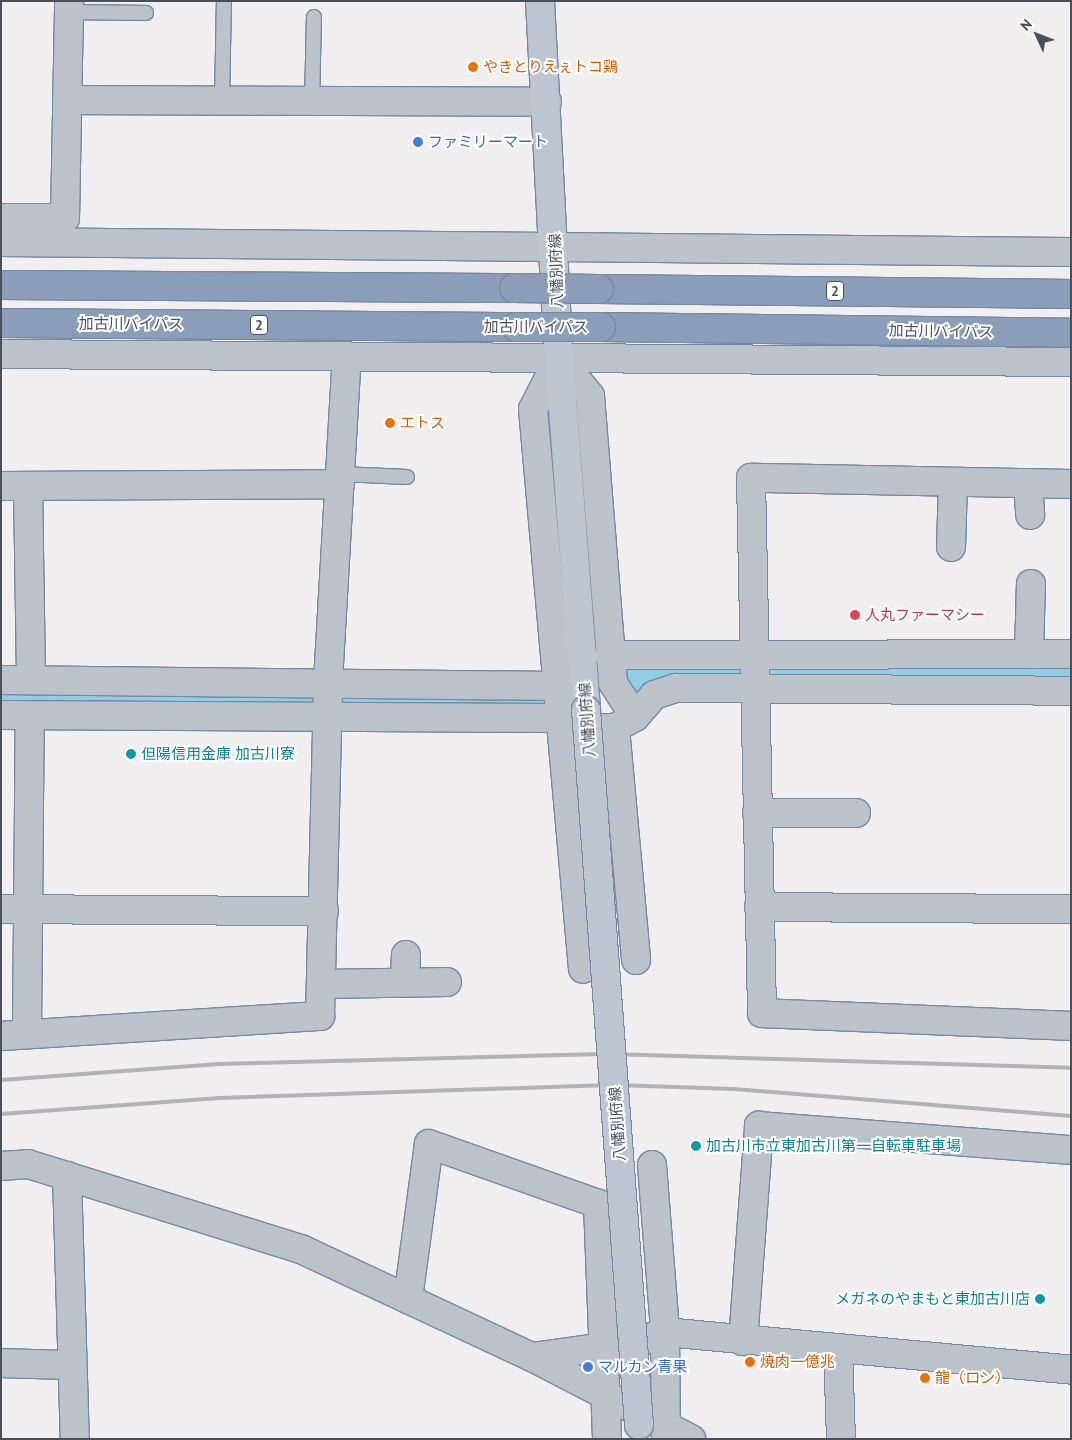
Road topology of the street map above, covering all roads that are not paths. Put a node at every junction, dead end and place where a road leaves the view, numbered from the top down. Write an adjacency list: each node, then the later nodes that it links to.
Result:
1 (224, 1): 7 (lane)
2 (540, 1): 8 (main road, 八幡別府線)
3 (69, 7): 4 (lane); 6 (street)
4 (146, 13)
5 (314, 17): 9 (lane)
6 (67, 100): 7 (street); 10 (street)
7 (222, 102): 9 (street)
8 (548, 102): 9 (street); 12 (main road, 八幡別府線)
9 (312, 103)
10 (1, 218)
11 (1, 242): 12 (street)
12 (556, 247): 13 (street); 20 (main road, 八幡別府線)
13 (1071, 252)
14 (1, 285): 15 (highway, 2, bridge)
15 (1071, 294)
16 (1, 324): 17 (highway, 加古川バイパス / 2, bridge)
17 (1071, 333)
18 (1, 354): 19 (street)
19 (346, 357): 20 (street); 23 (street)
20 (559, 358): 21 (street); 34 (street); 38 (street); 72 (main road, 八幡別府線, bridge)
21 (1071, 362)
22 (407, 477): 23 (lane)
23 (340, 479): 28 (street); 40 (street)
24 (953, 482): 25 (street); 30 (street); 35 (street)
25 (1028, 483): 26 (street); 29 (street)
26 (1071, 484)
27 (1, 486): 28 (street)
28 (28, 486): 37 (street)
29 (1030, 515)
30 (951, 547)
31 (1031, 584): 32 (street)
32 (1029, 654): 33 (street); 35 (street)
33 (1071, 654)
34 (609, 655): 35 (street); 43 (street)
35 (754, 670): 39 (street); 43 (street); 45 (street)
36 (1, 680): 37 (street)
37 (31, 680): 40 (street)
38 (555, 686): 40 (street); 44 (street)
39 (1071, 691)
40 (328, 700): 42 (street); 44 (street); 51 (street)
41 (1, 716): 42 (street)
42 (30, 716): 49 (street)
43 (625, 722): 44 (street); 52 (street)
44 (558, 723): 53 (street)
45 (757, 813): 46 (street); 47 (street)
46 (856, 814)
47 (759, 907): 50 (street); 56 (street)
48 (1, 908): 49 (street)
49 (29, 909): 51 (street); 57 (street)
50 (1071, 909)
51 (324, 910): 55 (street)
52 (636, 960)
53 (583, 969)
54 (447, 982): 55 (street)
55 (321, 984): 57 (street)
56 (1071, 1026)
57 (14, 1034)
58 (1071, 1150): 64 (street)
59 (652, 1165): 63 (street)
60 (1, 1166): 61 (street)
61 (67, 1176): 62 (street); 69 (street)
62 (408, 1299): 65 (street); 67 (street)
63 (665, 1332): 64 (street); 65 (street); 73 (street)
64 (743, 1341): 66 (street)
65 (607, 1347): 67 (street); 71 (street)
66 (838, 1349): 70 (street); 77 (street)
67 (532, 1357): 71 (street)
68 (1, 1363): 69 (street)
69 (70, 1365): 74 (street)
70 (1071, 1370)
71 (609, 1397): 73 (street); 75 (street)
72 (639, 1432)
73 (667, 1433): 76 (street)
74 (75, 1439)
75 (607, 1439)
76 (691, 1439)
77 (841, 1439)

